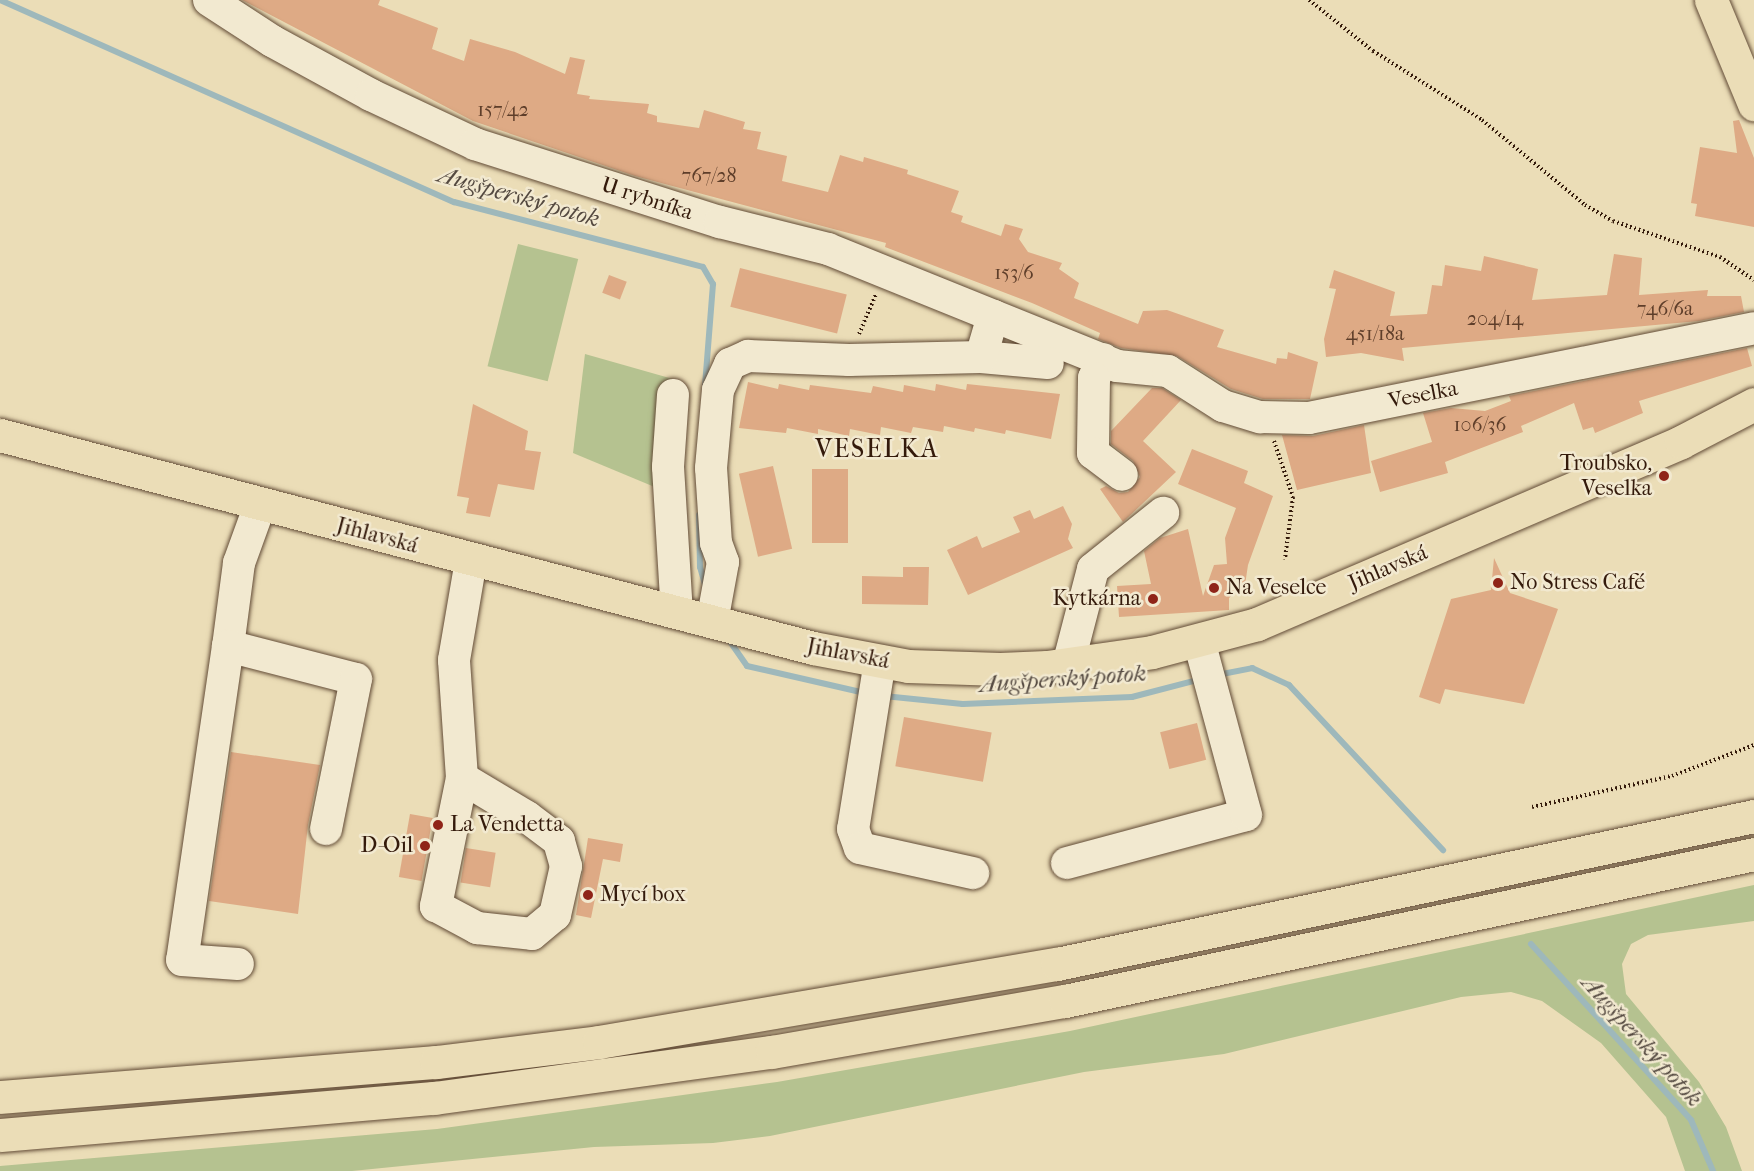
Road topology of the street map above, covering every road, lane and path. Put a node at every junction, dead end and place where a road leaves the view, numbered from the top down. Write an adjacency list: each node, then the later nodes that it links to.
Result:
1 (209, 0): 5 (street, U rybníka)
2 (1309, 0): 6 (path)
3 (1711, 0): 4 (main road)
4 (1754, 104)
5 (884, 273): 7 (street, U rybníka); 11 (path)
6 (1754, 280)
7 (993, 315): 9 (street); 10 (street, U rybníka)
8 (1754, 328): 15 (street, Veselka)
9 (981, 357): 11 (street); 12 (street)
10 (1103, 359): 15 (street, Veselka); 19 (street)
11 (849, 360): 25 (street)
12 (1048, 363)
13 (673, 395): 24 (street)
14 (1754, 404): 18 (main road, Jihlavská)
15 (1260, 417): 22 (path)
16 (1754, 428): 18 (main road, Jihlavská)
17 (0, 435): 20 (main road, Jihlavská)
18 (1681, 442): 28 (main road, Jihlavská)
19 (1122, 475)
20 (260, 505): 23 (main road, Jihlavská); 26 (street)
21 (1163, 513): 27 (street)
22 (1285, 559)
23 (471, 561): 24 (main road, Jihlavská); 31 (street)
24 (677, 613): 25 (main road, Jihlavská)
25 (712, 622): 29 (main road, Jihlavská)
26 (228, 646): 34 (street); 38 (street)
27 (1068, 665): 28 (main road, Jihlavská); 29 (main road, Jihlavská)
28 (1205, 665): 36 (street)
29 (876, 682): 37 (street)
30 (1754, 745): 32 (path)
31 (462, 778): 31 (street)
32 (1532, 807)
33 (1754, 816): 39 (main road)
34 (326, 828)
35 (1754, 854): 40 (main road)
36 (1066, 863)
37 (973, 873)
38 (238, 964)
39 (0, 1097)
40 (0, 1135)

